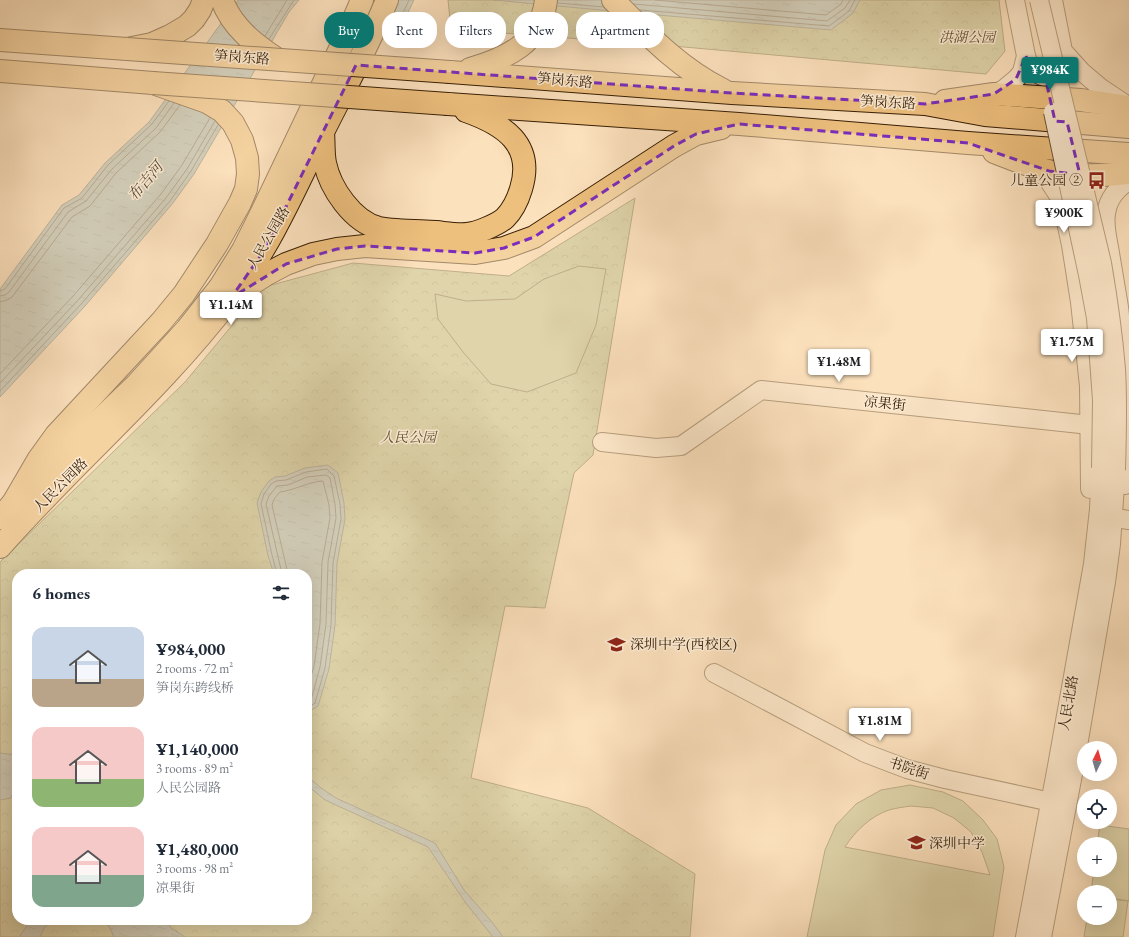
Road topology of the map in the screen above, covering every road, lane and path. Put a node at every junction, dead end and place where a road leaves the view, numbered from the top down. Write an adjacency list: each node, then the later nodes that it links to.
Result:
1 (204, 0): 12 (main road, bridge)
2 (222, 0): 15 (main road)
3 (362, 0): 36 (main road, 人民公园路)
4 (546, 0): 17 (main road)
5 (613, 0): 19 (main road)
6 (1015, 0): 14 (street)
7 (1028, 0): 35 (street, bridge)
8 (1039, 0): 35 (street, bridge)
9 (1053, 0): 13 (street)
10 (388, 4): 26 (main road, 人民公园路)
11 (0, 40): 12 (main road, 笋岗东路)
12 (127, 49): 15 (main road, 笋岗东路, bridge)
13 (1063, 51): 14 (street); 23 (street)
14 (1026, 56): 20 (street)
15 (277, 59): 17 (main road, 笋岗东路, bridge)
16 (0, 71): 18 (main road)
17 (456, 72): 19 (main road, 笋岗东路)
18 (153, 83): 21 (main road, bridge); 36 (main road, bridge)
19 (732, 93): 22 (main road, 笋岗东路)
20 (994, 94): 22 (main road); 23 (main road)
21 (448, 104): 24 (main road); 26 (main road)
22 (925, 104): 25 (main road, 笋岗东路)
23 (1129, 107)
24 (739, 124): 27 (main road); 32 (main road)
25 (1129, 127)
26 (323, 132): 32 (main road, 人民公园路)
27 (968, 143): 28 (main road); 29 (main road)
28 (1129, 154)
29 (1025, 163): 30 (main road); 33 (street)
30 (1129, 173)
31 (1129, 180): 37 (street)
32 (231, 298): 38 (main road, 人民公园路)
33 (1090, 425): 34 (street, 凉果街); 39 (street)
34 (602, 442)
35 (1109, 469): 39 (street, 人民北路); 40 (street, 人民北路)
36 (7, 511)
37 (1126, 520): 40 (street)
38 (0, 547)
39 (1093, 564): 42 (street, 人民北路)
40 (1106, 582): 44 (street, 人民北路)
41 (714, 673): 42 (street, 书院街)
42 (1050, 802): 43 (street, 人民北路)
43 (1025, 937)
44 (1042, 937)

